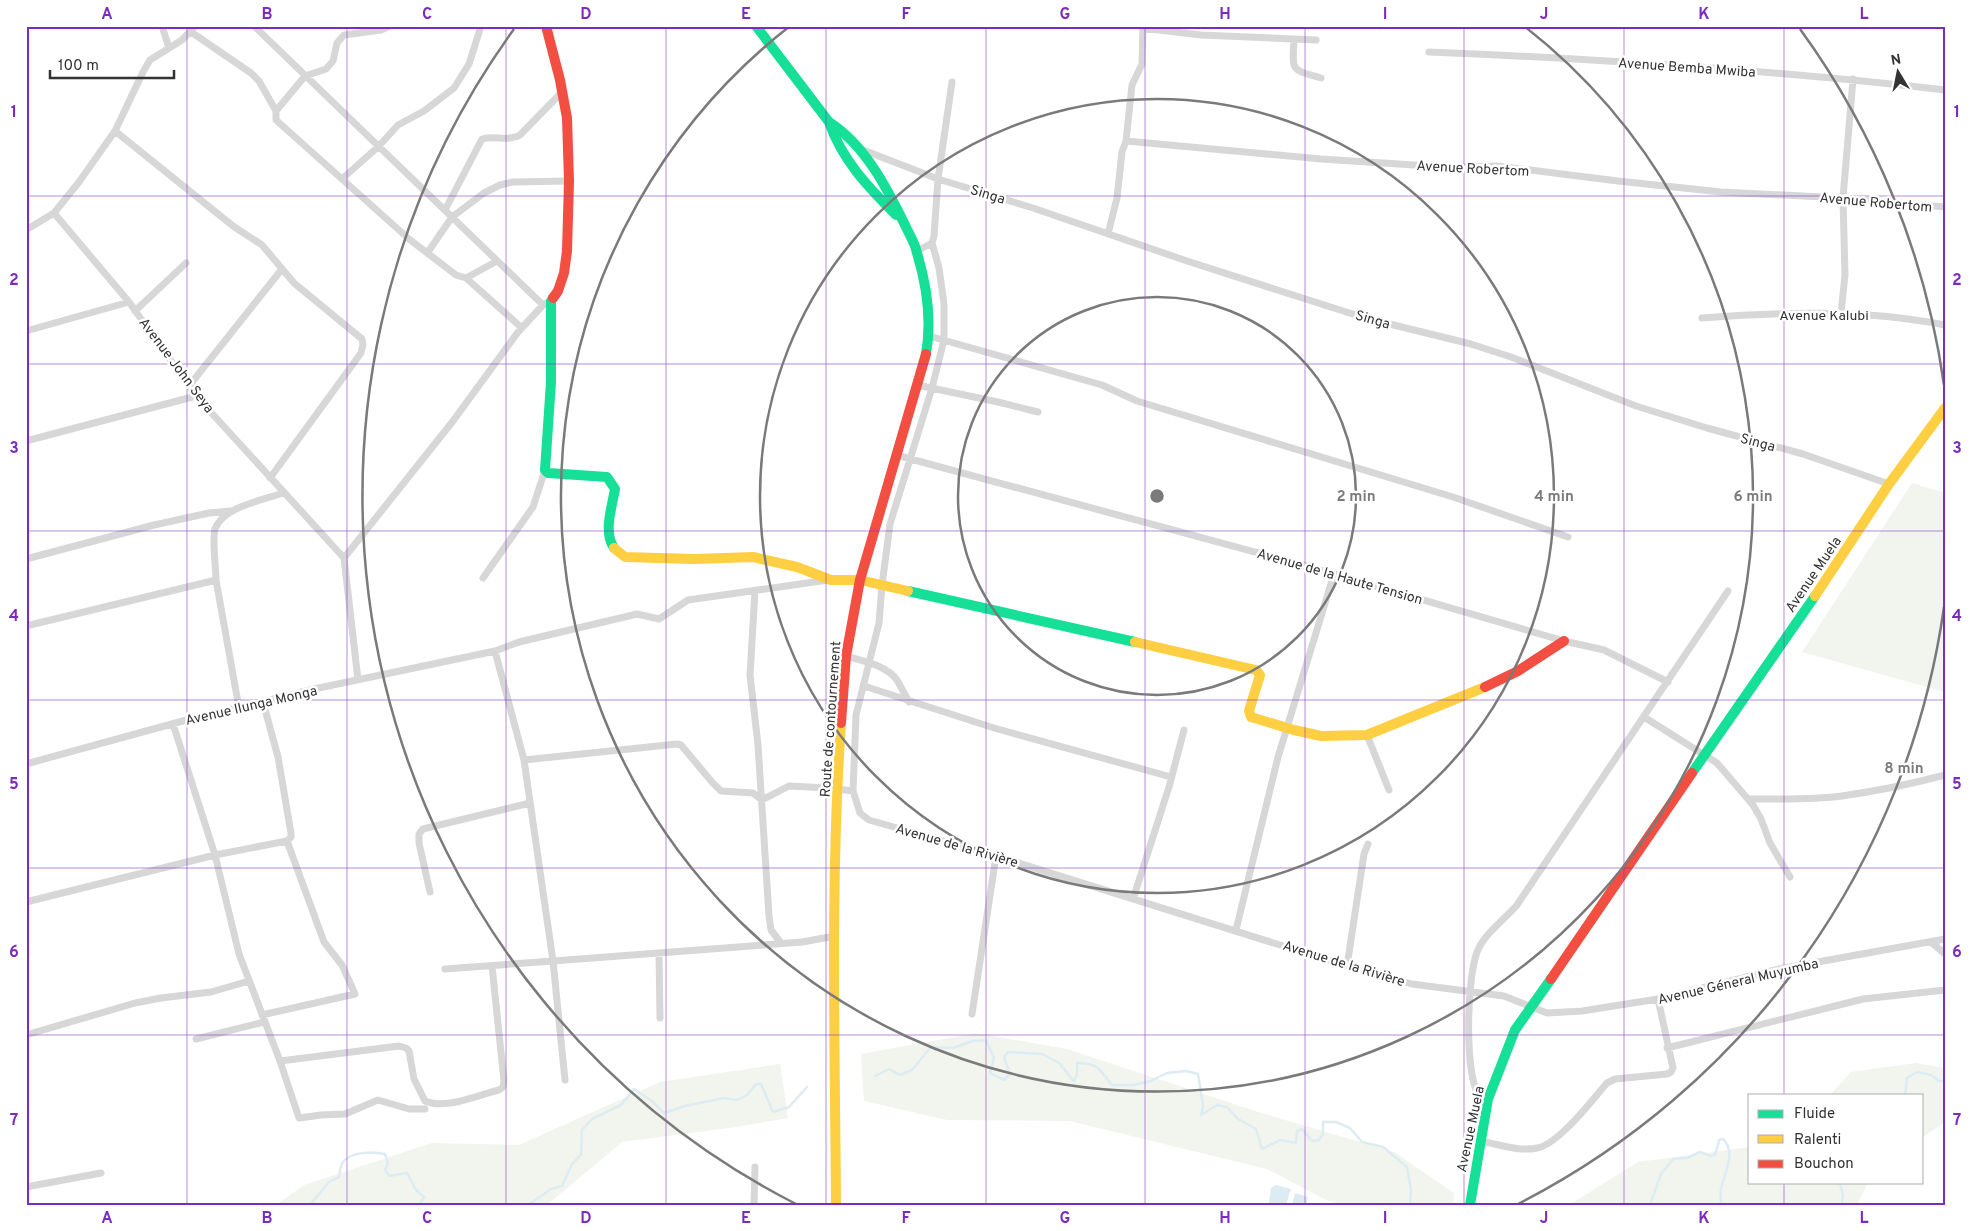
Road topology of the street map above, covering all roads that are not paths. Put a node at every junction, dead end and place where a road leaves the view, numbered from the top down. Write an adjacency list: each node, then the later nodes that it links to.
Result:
1 (162, 26): 11 (street)
2 (254, 26): 13 (street)
3 (390, 26): 13 (street)
4 (482, 26): 23 (street)
5 (546, 26): 18 (street)
6 (756, 26): 20 (street, Route de contournement)
7 (1142, 27): 9 (street); 22 (street)
8 (193, 29): 11 (street); 19 (street)
9 (1294, 40): 10 (street); 14 (street)
10 (1316, 40)
11 (169, 48): 21 (street)
12 (1429, 52): 15 (street, Avenue Bemba Mwiba)
13 (305, 76): 19 (street); 23 (street)
14 (1321, 78)
15 (1853, 79): 17 (street, Avenue Bemba Mwiba); 28 (street)
16 (952, 82): 26 (street)
17 (1945, 90)
18 (562, 92): 27 (street); 30 (street)
19 (276, 111): 25 (street)
20 (829, 122): 24 (street, Route de contournement); 33 (street, Route de contournement)
21 (115, 131): 31 (street); 41 (street)
22 (1126, 141): 28 (street, Avenue Robertom); 35 (street)
23 (379, 146): 25 (street); 30 (street)
24 (858, 148): 26 (street, Singa); 33 (street, Route de contournement)
25 (343, 178): 38 (street)
26 (938, 178): 35 (street, Singa); 36 (street)
27 (569, 181): 32 (street); 44 (street)
28 (1843, 198): 29 (street, Avenue Robertom); 46 (street)
29 (1945, 207)
30 (445, 210): 32 (street)
31 (54, 213): 34 (street); 43 (street, Avenue John Seya)
32 (452, 217): 38 (street); 39 (street)
33 (902, 221): 37 (street, Route de contournement)
34 (26, 230)
35 (1108, 234): 64 (street, Singa)
36 (932, 243): 37 (street); 52 (street)
37 (917, 251): 51 (street, Route de contournement)
38 (428, 252): 42 (street)
39 (497, 260): 42 (street); 44 (street)
40 (186, 263): 45 (street)
41 (282, 270): 54 (street); 63 (street)
42 (466, 278): 49 (street)
43 (129, 302): 45 (street, Avenue John Seya); 50 (street)
44 (547, 303): 49 (street); 62 (street)
45 (135, 311): 54 (street, Avenue John Seya)
46 (1840, 312): 47 (street, Avenue Kalubi); 48 (street, Avenue Kalubi)
47 (1702, 318)
48 (1945, 324)
49 (522, 328): 68 (street)
50 (26, 331)
51 (929, 336): 52 (street); 53 (street, Route de contournement)
52 (944, 340): 55 (street); 67 (street)
53 (917, 385): 55 (street); 60 (street, Route de contournement)
54 (189, 386): 56 (street, Avenue John Seya)
55 (932, 388): 58 (street); 61 (street)
56 (196, 396): 59 (street); 63 (street, Avenue John Seya)
57 (1945, 408): 64 (street, Avenue Muela)
58 (1038, 412)
59 (26, 441)
60 (896, 454): 61 (street, Avenue de la Haute Tension); 74 (street, Route de contournement)
61 (911, 459): 70 (street, Avenue de la Haute Tension); 75 (street)
62 (545, 470): 71 (street); 73 (street)
63 (270, 478): 65 (street, Avenue John Seya)
64 (1889, 484): 94 (street, Avenue Muela)
65 (283, 493): 66 (street); 68 (street, Avenue John Seya)
66 (230, 511): 69 (street); 72 (street)
67 (1568, 537)
68 (344, 558): 83 (street)
69 (26, 559)
70 (1334, 574): 79 (street, Avenue de la Haute Tension); 91 (street)
71 (483, 578)
72 (216, 580): 78 (street); 88 (street)
73 (831, 580): 74 (street); 76 (street, Avenue Ilunga Monga)
74 (860, 580): 75 (street); 81 (street, Route de contournement)
75 (882, 585): 82 (street); 91 (street)
76 (755, 591): 80 (street, Avenue Ilunga Monga); 103 (street)
77 (1728, 591): 84 (street)
78 (26, 626)
79 (1564, 641): 84 (street, Avenue de la Haute Tension); 93 (street)
80 (495, 651): 83 (street, Avenue Ilunga Monga); 95 (street)
81 (846, 656): 82 (street); 99 (street, Route de contournement)
82 (870, 663): 85 (street); 87 (street)
83 (358, 680): 86 (street, Avenue Ilunga Monga)
84 (1668, 682): 89 (street)
85 (864, 686): 87 (street); 101 (street)
86 (263, 702): 88 (street, Avenue Ilunga Monga); 105 (street)
87 (909, 702): 98 (street)
88 (239, 708): 90 (street, Avenue Ilunga Monga)
89 (1644, 717): 94 (street); 126 (street)
90 (173, 724): 96 (street); 107 (street, Avenue Ilunga Monga)
91 (1286, 728): 93 (street); 113 (street)
92 (1184, 730): 98 (street)
93 (1368, 735): 100 (street)
94 (1705, 755): 102 (street); 128 (street, Avenue Muela)
95 (524, 760): 103 (street); 104 (street)
96 (26, 764)
97 (1945, 775): 102 (street)
98 (1171, 777): 111 (street)
99 (838, 789): 101 (street); 103 (street); 114 (street, Route de contournement)
100 (1389, 790)
101 (853, 791): 108 (street, Avenue de la Rivière)
102 (1748, 799): 109 (street)
103 (762, 800): 117 (street)
104 (530, 803): 110 (street); 120 (street)
105 (287, 841): 107 (street); 130 (street)
106 (1368, 844): 122 (street)
107 (215, 855): 112 (street); 124 (street, Avenue Ilunga Monga)
108 (996, 856): 111 (street, Avenue de la Rivière); 129 (street)
109 (1790, 877)
110 (430, 892)
111 (1132, 899): 113 (street, Avenue de la Rivière)
112 (26, 902)
113 (1236, 930): 122 (street, Avenue de la Rivière)
114 (836, 936): 117 (street); 144 (street, Route de contournement)
115 (1945, 939): 116 (street, Avenue Géneral Muyumba)
116 (1931, 942): 119 (street); 127 (street, Avenue Géneral Muyumba)
117 (781, 943): 118 (street)
118 (659, 953): 120 (street); 131 (street)
119 (1945, 954)
120 (553, 961): 121 (street); 136 (street)
121 (492, 966): 123 (street); 135 (street)
122 (1347, 966): 126 (street, Avenue de la Rivière)
123 (445, 969)
124 (249, 982): 130 (street, Avenue Ilunga Monga); 132 (street)
125 (1945, 990): 134 (street)
126 (1470, 992): 128 (street, Avenue de la Rivière); 137 (street)
127 (1658, 999): 128 (street, Avenue Géneral Muyumba); 134 (street)
128 (1531, 1006): 137 (street, Avenue Muela)
129 (972, 1014)
130 (263, 1018): 133 (street); 135 (street, Avenue Ilunga Monga)
131 (660, 1018)
132 (26, 1035)
133 (196, 1039)
134 (1668, 1048): 139 (street)
135 (280, 1061): 138 (street, Avenue Ilunga Monga)
136 (565, 1080)
137 (1488, 1099): 139 (street, Avenue Muela)
138 (425, 1109)
139 (1480, 1141): 145 (street, Avenue Muela)
140 (755, 1167): 143 (street)
141 (101, 1173): 142 (street)
142 (26, 1187)
143 (754, 1205)
144 (836, 1205)
145 (1470, 1205)

